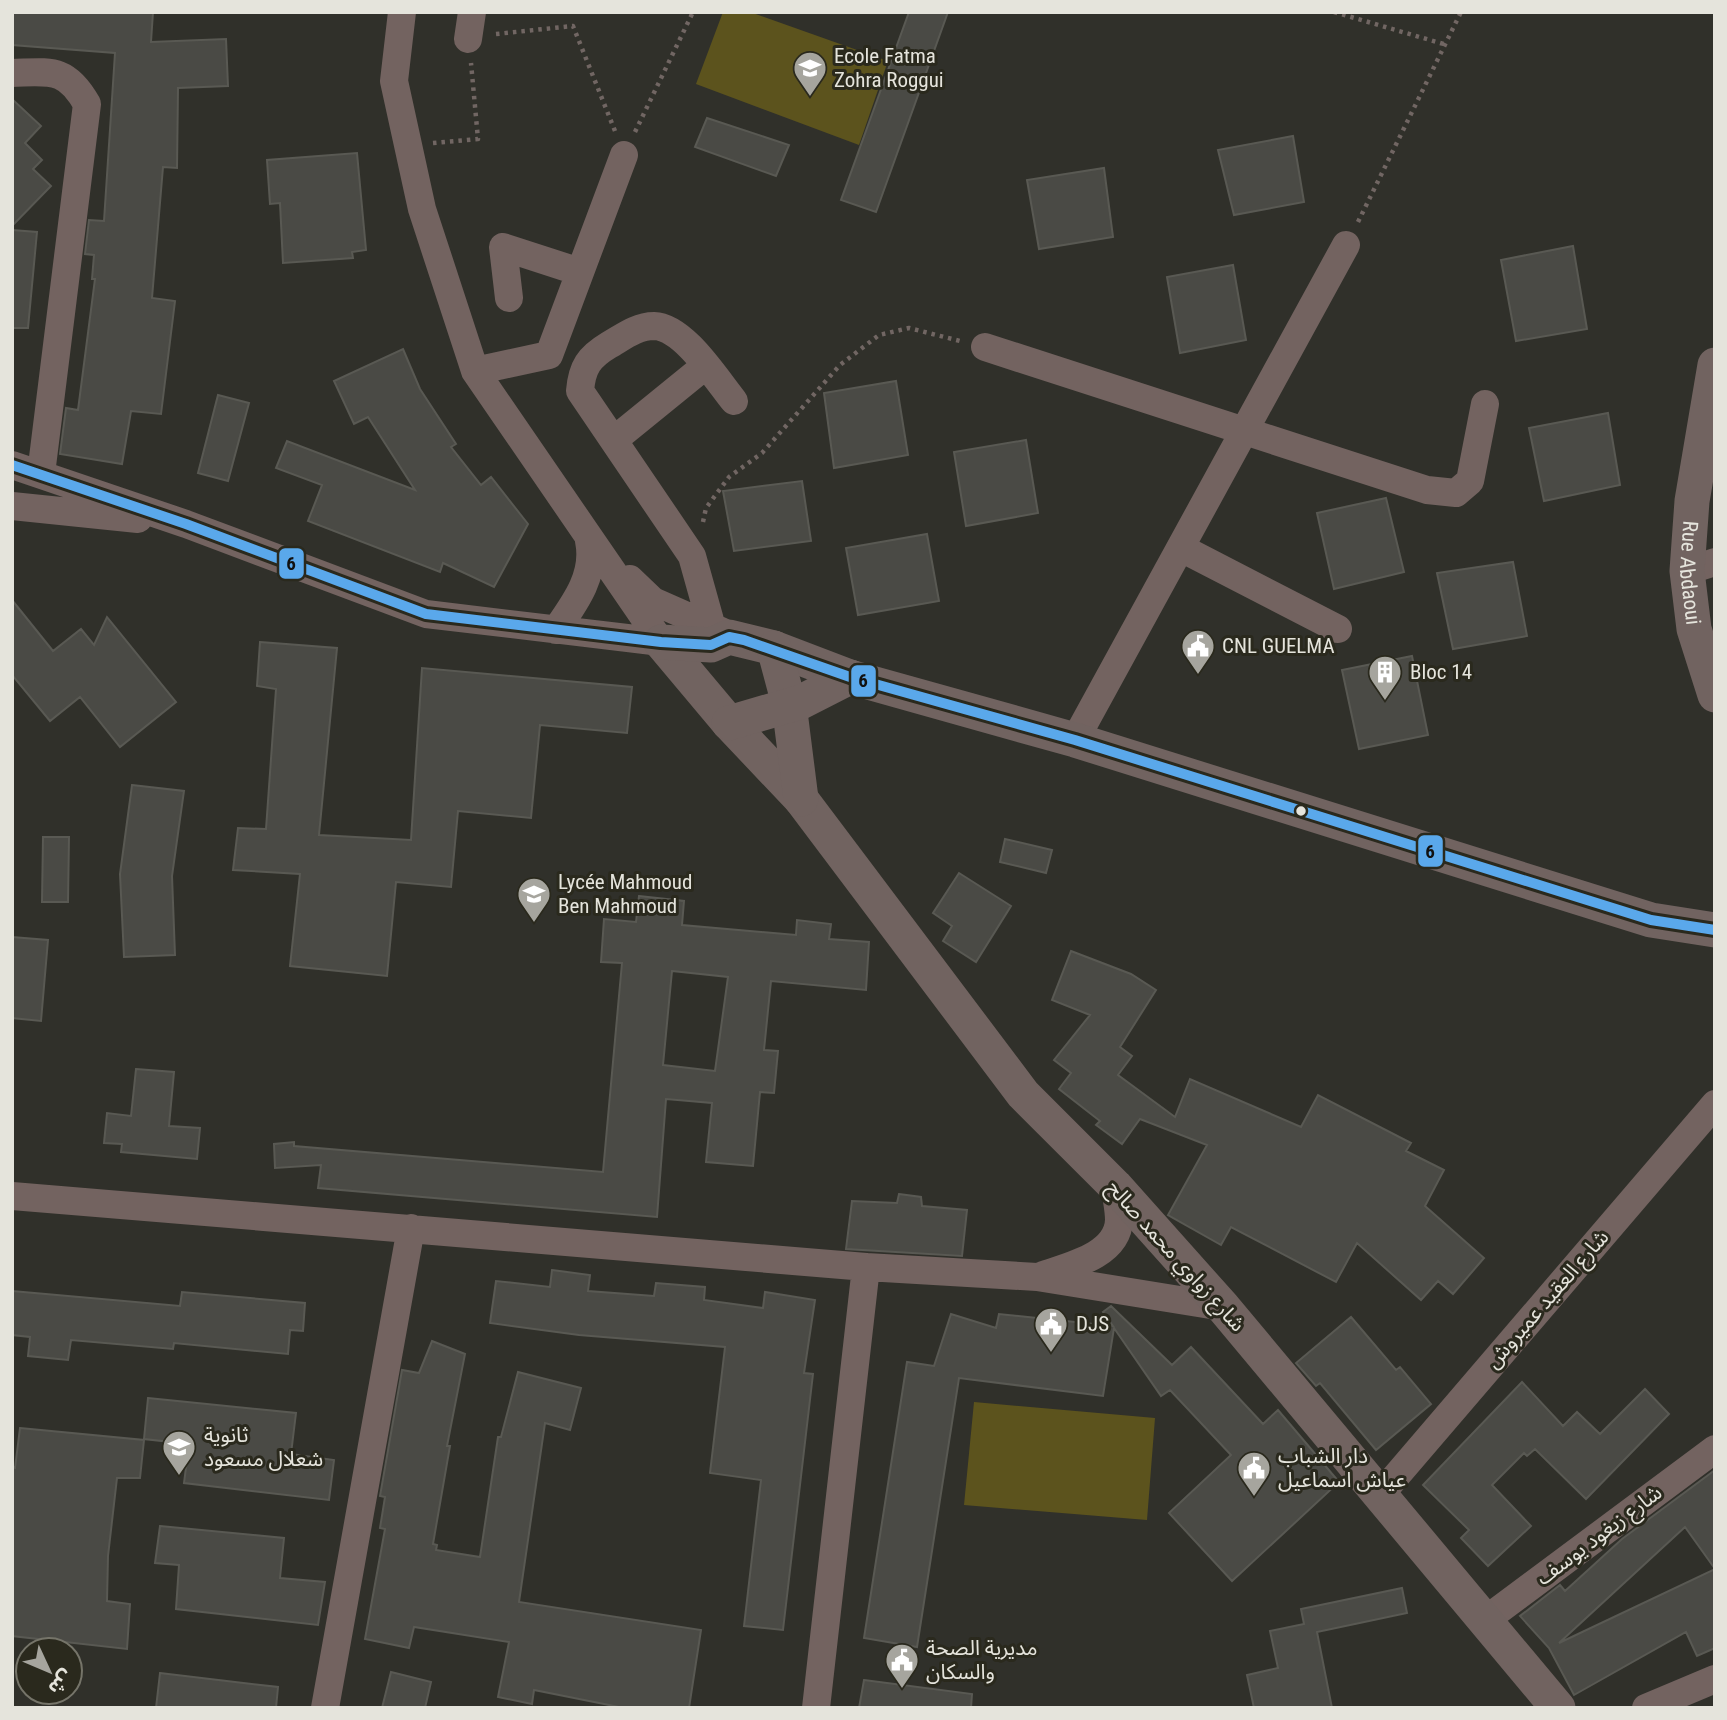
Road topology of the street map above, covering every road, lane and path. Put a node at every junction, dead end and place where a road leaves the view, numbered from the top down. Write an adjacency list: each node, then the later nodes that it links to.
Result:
1 (402, 12): 8 (street)
2 (693, 12): 9 (path)
3 (1334, 12): 6 (path)
4 (1461, 12): 6 (path)
5 (475, 35): 8 (path); 9 (path)
6 (1447, 45): 10 (path)
7 (12, 73): 22 (street)
8 (408, 145): 16 (street)
9 (624, 155): 11 (street)
10 (1346, 245): 19 (street)
11 (580, 272): 12 (street); 16 (street)
12 (509, 298)
13 (985, 347): 19 (street); 27 (path)
14 (1715, 365): 28 (main road, Rue Abdaoui)
15 (705, 366): 17 (street); 20 (street); 20 (street)
16 (475, 371): 25 (street)
17 (734, 401)
18 (1485, 404): 19 (street)
19 (1245, 429): 26 (street)
20 (614, 440): 27 (street)
21 (12, 465): 22 (street)
22 (41, 474): 24 (street)
23 (12, 506): 24 (street)
24 (186, 524): 30 (street)
25 (589, 541): 30 (street); 31 (street); 32 (street)
26 (1181, 548): 29 (street); 38 (street)
27 (692, 556): 31 (street)
28 (1701, 566): 35 (main road, Rue Abdaoui)
29 (1338, 629)
30 (556, 630): 32 (street)
31 (720, 630): 32 (main road); 33 (main road)
32 (662, 642): 37 (main road, شارع زواوي محمد صالح)
33 (774, 648): 34 (main road); 36 (main road, شارع زواوي محمد صالح)
34 (850, 677): 36 (main road); 38 (main road)
35 (1715, 695)
36 (789, 704): 37 (main road); 39 (main road, شارع زواوي محمد صالح)
37 (729, 723): 39 (main road, شارع زواوي محمد صالح)
38 (1075, 740): 40 (main road)
39 (801, 799): 42 (main road, شارع زواوي محمد صالح)
40 (1715, 930)
41 (1715, 1104): 49 (street, شارع العقيد عميروش)
42 (1115, 1186): 46 (street); 47 (main road, شارع زواوي محمد صالح)
43 (12, 1196): 44 (street)
44 (411, 1228): 45 (street); 52 (street)
45 (866, 1267): 46 (street); 53 (street)
46 (1037, 1278): 47 (street)
47 (1223, 1307): 49 (main road, شارع زواوي محمد صالح)
48 (1715, 1449): 50 (street, شارع زيغود يوسف)
49 (1380, 1495): 50 (main road, شارع زواوي محمد صالح)
50 (1483, 1621): 54 (main road, شارع زواوي محمد صالح)
51 (1715, 1679): 55 (street)
52 (325, 1708)
53 (816, 1708)
54 (1558, 1708)
55 (1646, 1708)

